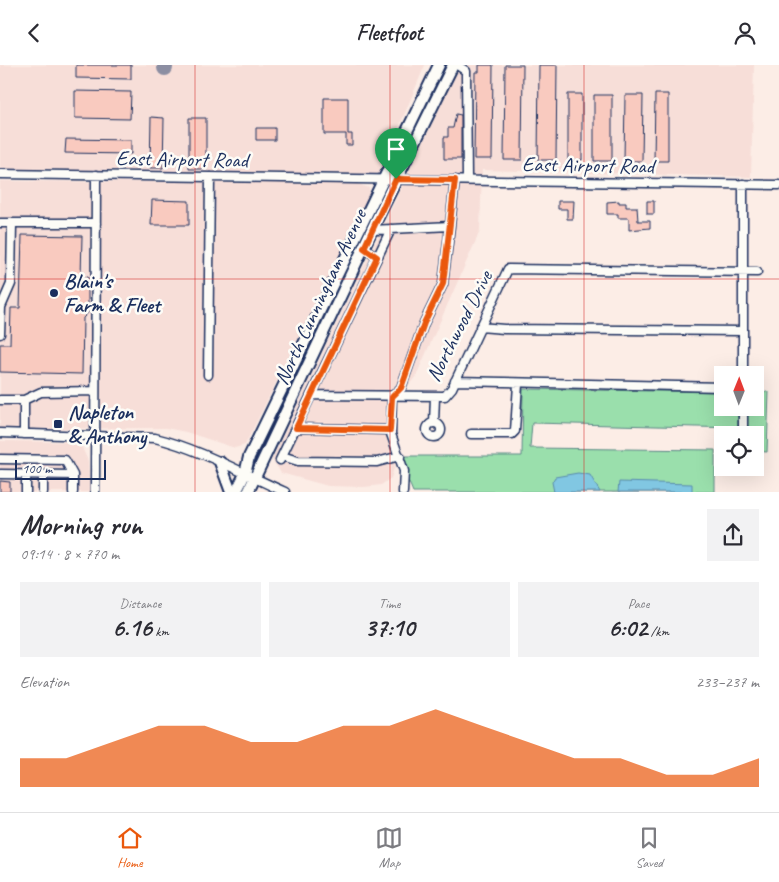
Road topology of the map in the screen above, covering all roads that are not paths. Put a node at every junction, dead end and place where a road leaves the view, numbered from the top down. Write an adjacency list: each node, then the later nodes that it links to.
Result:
1 (439, 65): 7 (main road, North Cunningham Avenue)
2 (453, 65): 8 (main road, North Cunningham Avenue)
3 (457, 65): 10 (street)
4 (0, 174): 5 (street, East Airport Road)
5 (96, 175): 6 (street, East Airport Road); 15 (street)
6 (210, 177): 7 (street, East Airport Road); 27 (street)
7 (385, 179): 8 (street, East Airport Road); 48 (main road, North Cunningham Avenue)
8 (396, 179): 9 (street, East Airport Road); 18 (main road, North Cunningham Avenue)
9 (455, 180): 10 (street, East Airport Road); 16 (street)
10 (467, 181): 11 (street, East Airport Road)
11 (743, 184): 12 (street, East Airport Road); 21 (street)
12 (779, 185)
13 (0, 223): 14 (street)
14 (12, 223): 15 (street); 25 (street)
15 (96, 223): 31 (street)
16 (450, 226): 17 (street); 33 (street)
17 (391, 229): 18 (street); 20 (street)
18 (372, 230): 19 (main road, North Cunningham Avenue)
19 (364, 248): 20 (street); 52 (main road, North Cunningham Avenue)
20 (377, 257): 32 (street)
21 (743, 270): 22 (street, Northwood Drive); 23 (street, Northwood Drive); 24 (street)
22 (757, 272)
23 (480, 327): 24 (street); 28 (street, Northwood Drive)
24 (743, 331): 26 (street)
25 (0, 334)
26 (743, 366)
27 (208, 375)
28 (455, 381): 29 (street); 34 (street, Northwood Drive)
29 (518, 384): 30 (street); 42 (street)
30 (714, 387)
31 (95, 391): 36 (street); 43 (street)
32 (311, 395): 33 (street, Northwood Drive); 38 (street)
33 (392, 397): 34 (street, Northwood Drive); 39 (street)
34 (435, 397): 37 (street)
35 (0, 400): 36 (street)
36 (24, 400): 41 (street)
37 (434, 423)
38 (296, 428): 39 (street); 44 (street)
39 (390, 430): 44 (street)
40 (0, 433): 41 (street)
41 (24, 434): 43 (street)
42 (471, 434)
43 (95, 435): 46 (street); 56 (street)
44 (400, 457): 61 (street)
45 (0, 459): 51 (street)
46 (220, 462): 48 (street); 57 (main road)
47 (0, 474): 49 (street)
48 (245, 474): 52 (street); 58 (main road, North Cunningham Avenue)
49 (26, 475): 50 (street); 53 (street)
50 (43, 475): 51 (street); 54 (street)
51 (73, 475): 55 (street)
52 (256, 479): 59 (main road, North Cunningham Avenue); 60 (street)
53 (26, 492)
54 (42, 492)
55 (73, 492)
56 (95, 492)
57 (232, 492)
58 (236, 492)
59 (248, 492)
60 (285, 492)
61 (404, 492)

